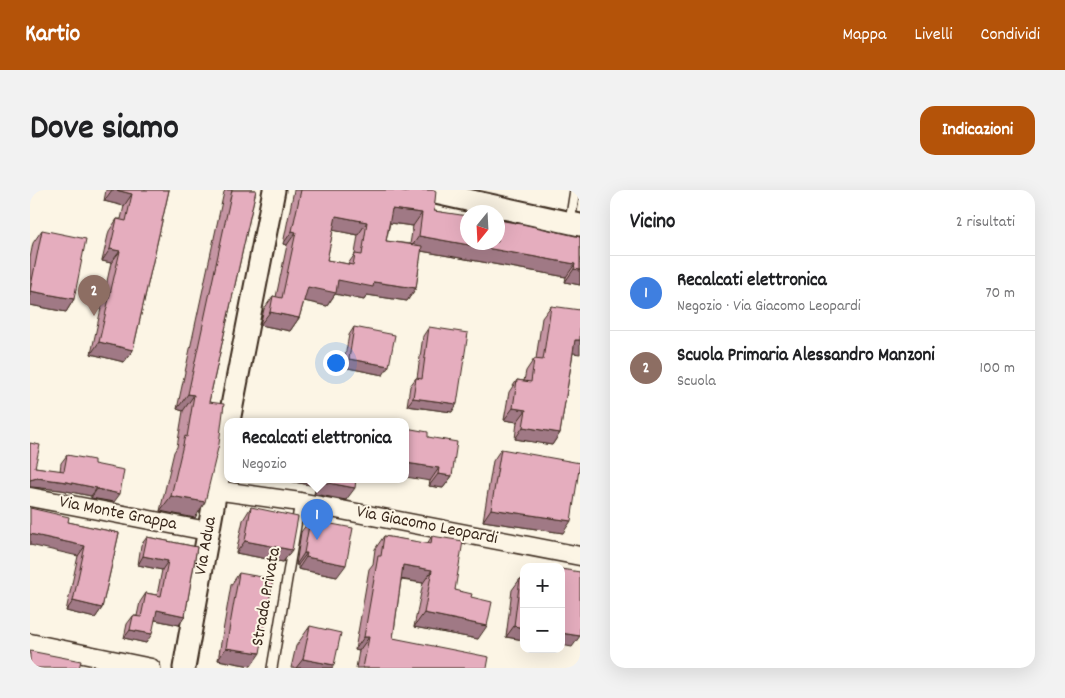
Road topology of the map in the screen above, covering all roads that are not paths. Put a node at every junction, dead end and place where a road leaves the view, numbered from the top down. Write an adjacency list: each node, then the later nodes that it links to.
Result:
1 (274, 190): 6 (street, Via Adua)
2 (422, 190): 5 (street)
3 (467, 190): 5 (street)
4 (574, 190): 5 (lane)
5 (575, 219)
6 (229, 418)
7 (224, 443): 8 (street, Via Adua)
8 (215, 490): 10 (street, Via Giacomo Leopardi); 11 (street, Via Adua)
9 (30, 497): 11 (street, Via Monte Grappa)
10 (300, 502): 12 (street, Via Giacomo Leopardi); 17 (lane, Strada Privata)
11 (207, 531): 16 (street, Via Adua)
12 (580, 556)
13 (30, 643): 14 (street)
14 (97, 662): 15 (street)
15 (151, 668)
16 (184, 668)
17 (272, 668)

